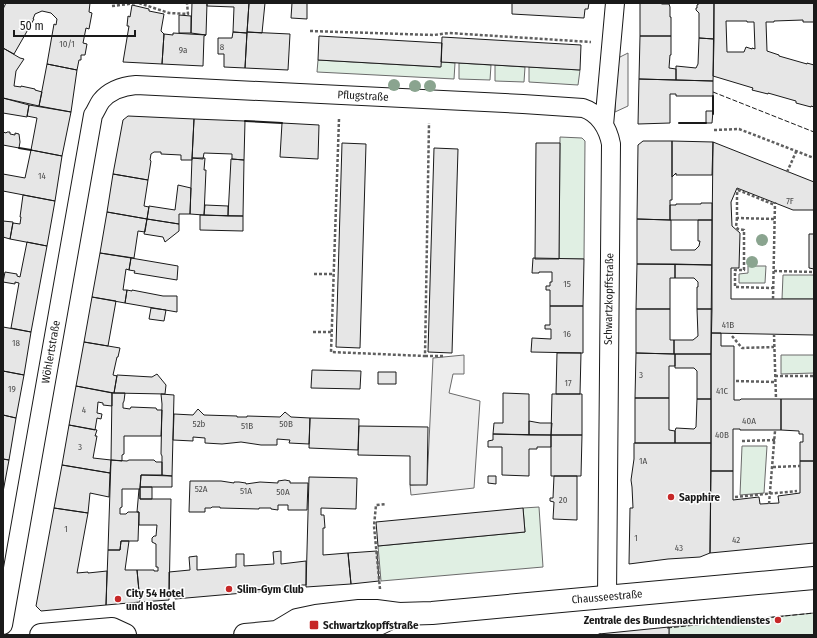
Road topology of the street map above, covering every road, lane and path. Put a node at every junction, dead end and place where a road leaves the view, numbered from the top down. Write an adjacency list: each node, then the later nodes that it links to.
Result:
1 (138, 3): 2 (path); 4 (path)
2 (187, 3)
3 (615, 3): 10 (street, Schwartzkopffstraße)
4 (112, 6)
5 (310, 31): 6 (path)
6 (591, 42)
7 (117, 89): 10 (street, Pflugstraße); 48 (street, Wöhlertstraße)
8 (339, 119): 20 (path)
9 (429, 123): 28 (path)
10 (604, 124): 47 (street, Schwartzkopffstraße)
11 (714, 130): 12 (path)
12 (796, 152): 13 (path); 14 (path)
13 (814, 158)
14 (787, 172)
15 (737, 218): 16 (path); 16 (path); 21 (path)
16 (774, 218): 17 (path)
17 (774, 271): 18 (path); 21 (path)
18 (814, 272)
19 (314, 274): 20 (path)
20 (334, 274): 24 (path)
21 (773, 288): 22 (path)
22 (773, 299)
23 (313, 332): 24 (path)
24 (332, 332): 28 (path)
25 (774, 334): 27 (path)
26 (732, 336): 27 (path)
27 (774, 347): 30 (path)
28 (425, 356): 29 (path)
29 (442, 356)
30 (775, 376): 31 (path); 33 (path)
31 (814, 376)
32 (736, 381): 33 (path)
33 (775, 382): 34 (path)
34 (776, 399)
35 (775, 430): 37 (path)
36 (742, 440): 37 (path)
37 (774, 440): 39 (path)
38 (800, 466): 39 (path)
39 (773, 467): 41 (path)
40 (797, 491): 41 (path)
41 (770, 494): 42 (path); 44 (path)
42 (735, 497)
43 (386, 504): 46 (path)
44 (770, 504)
45 (814, 578): 47 (main road, Chausseestraße)
46 (380, 589)
47 (607, 596): 51 (main road, Chausseestraße)
48 (3, 625)
49 (41, 635): 50 (main road)
50 (125, 635)
51 (245, 635)

